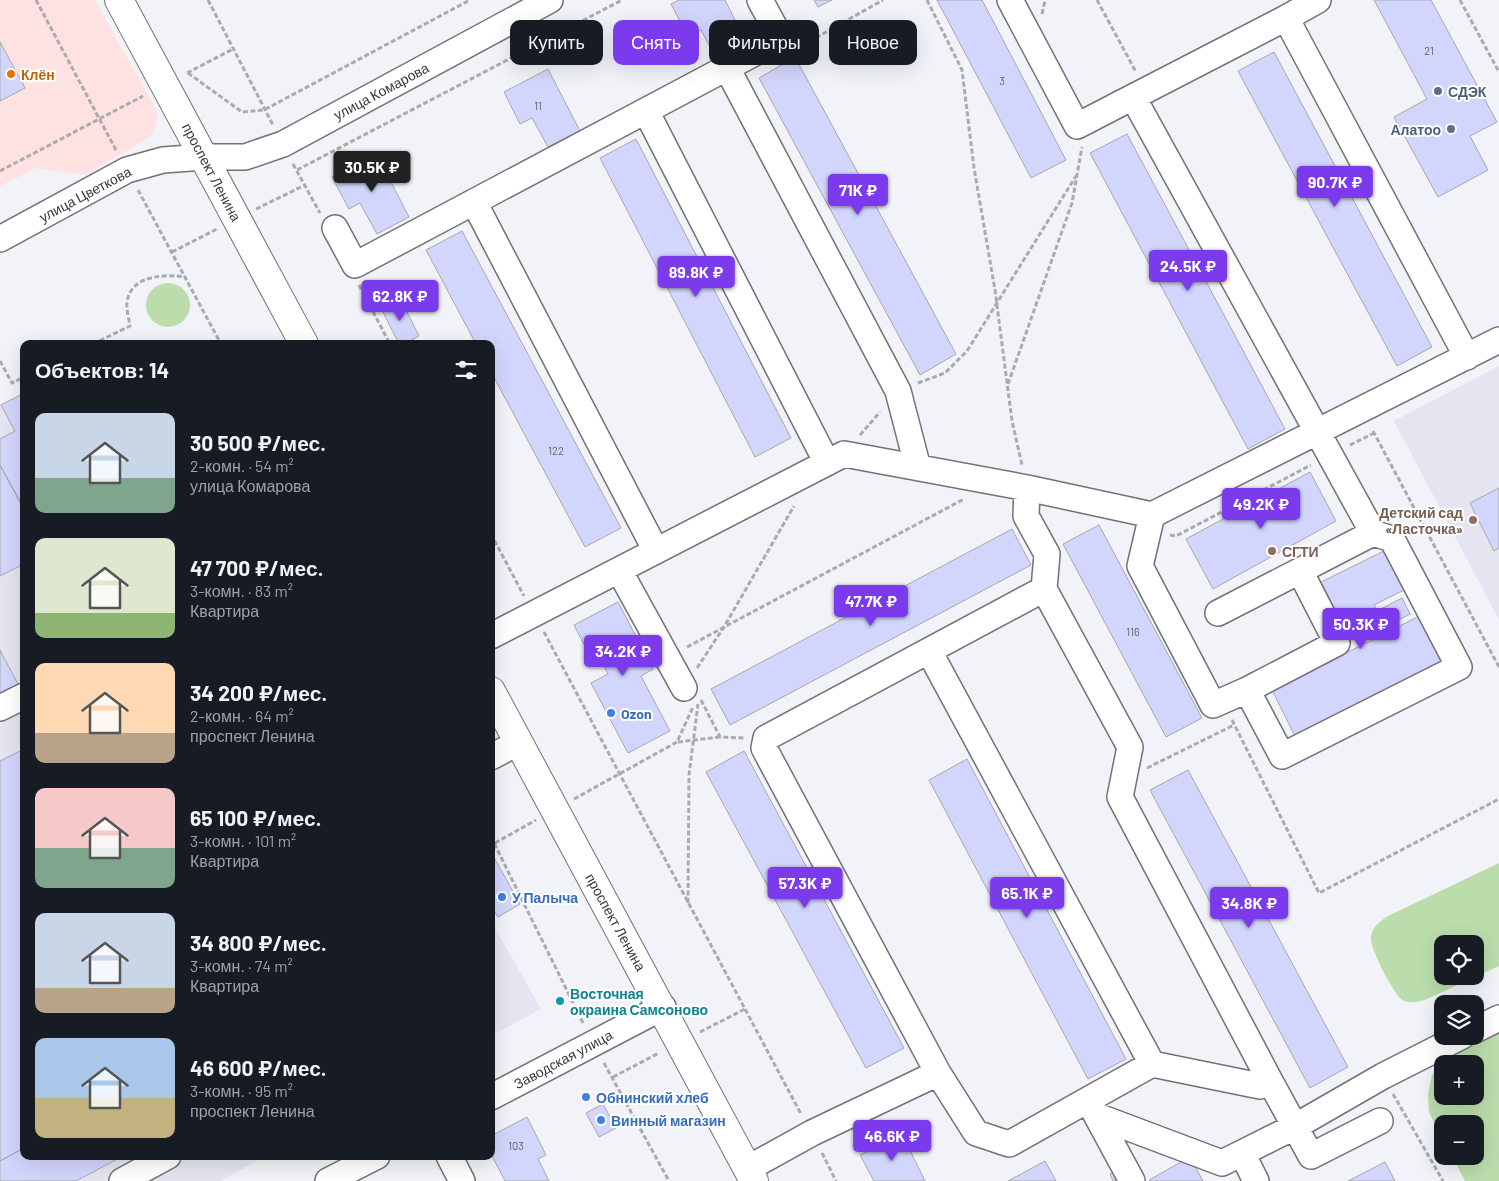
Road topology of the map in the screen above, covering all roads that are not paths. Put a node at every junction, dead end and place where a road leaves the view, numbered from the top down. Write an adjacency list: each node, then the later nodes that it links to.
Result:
1 (120, 0): 10 (main road, проспект Ленина)
2 (550, 0): 10 (street, улица Комарова)
3 (760, 0): 7 (street)
4 (1010, 0): 8 (street)
5 (1318, 0): 6 (street)
6 (1286, 18): 8 (street); 16 (street)
7 (727, 68): 9 (street); 19 (street)
8 (1140, 94): 17 (street)
9 (646, 111): 11 (street); 18 (street)
10 (204, 157): 13 (street, улица Цветкова); 14 (main road, проспект Ленина)
11 (474, 202): 12 (street); 23 (street)
12 (335, 228)
13 (0, 239)
14 (302, 340)
15 (1499, 340): 16 (street)
16 (1468, 357): 17 (street)
17 (1318, 431): 21 (street); 22 (street)
18 (835, 458): 19 (street); 23 (street)
19 (918, 468): 20 (street)
20 (1027, 488): 21 (street); 26 (street)
21 (1152, 515): 30 (street)
22 (1373, 534): 25 (street); 30 (street)
23 (656, 551): 24 (street)
24 (619, 570): 28 (street); 31 (street)
25 (1300, 571): 27 (street); 30 (street)
26 (1044, 589): 29 (street); 43 (street)
27 (1218, 614)
28 (495, 634)
29 (929, 651): 41 (street); 42 (street)
30 (1247, 690)
31 (691, 692)
32 (20, 698): 34 (street)
33 (495, 698): 35 (main road, проспект Ленина)
34 (0, 708)
35 (519, 742): 36 (street); 37 (main road, проспект Ленина)
36 (495, 756)
37 (662, 1007): 44 (street, Заводская улица); 52 (main road, проспект Ленина)
38 (1499, 1018): 39 (street)
39 (1484, 1026)
40 (1444, 1045): 47 (street)
41 (1152, 1064): 43 (street); 45 (street)
42 (938, 1073): 45 (street); 52 (street)
43 (1270, 1081): 47 (street)
44 (495, 1095)
45 (1093, 1108): 48 (street); 56 (street)
46 (1380, 1121): 47 (street)
47 (1296, 1126): 48 (street)
48 (1242, 1153): 57 (street)
49 (161, 1160): 53 (street)
50 (369, 1160): 54 (street)
51 (451, 1160): 55 (street)
52 (751, 1175)
53 (122, 1181)
54 (328, 1181)
55 (462, 1181)
56 (1132, 1181)
57 (1256, 1181)

